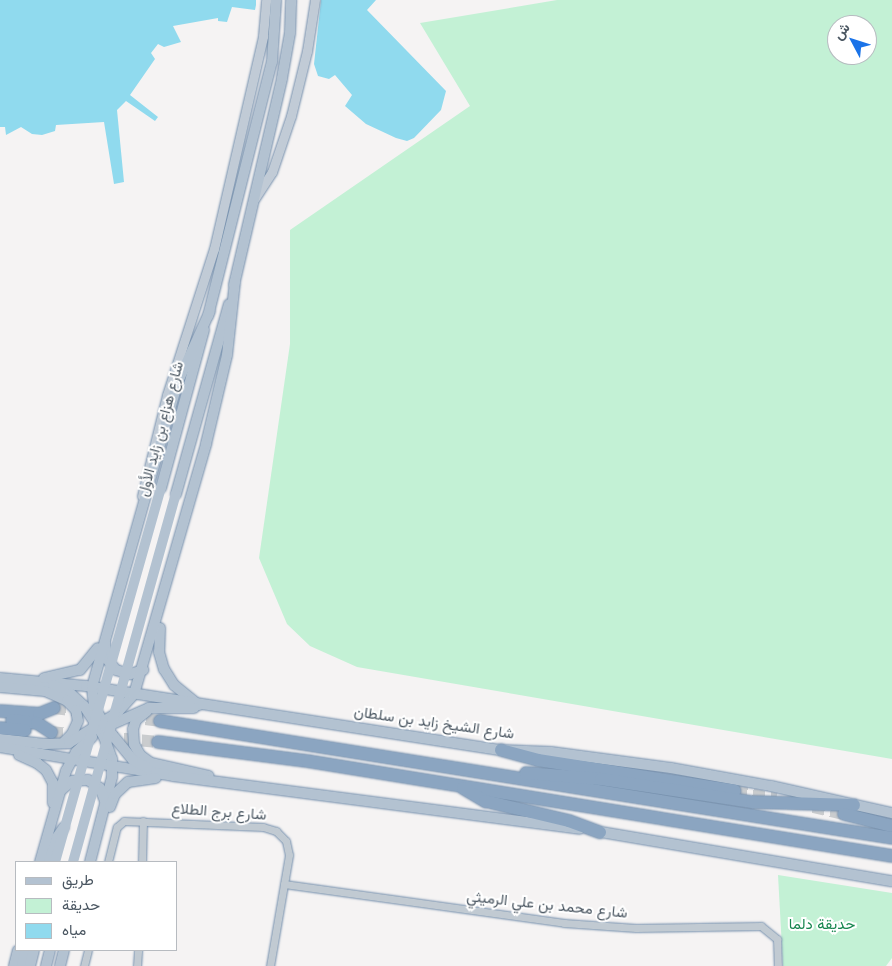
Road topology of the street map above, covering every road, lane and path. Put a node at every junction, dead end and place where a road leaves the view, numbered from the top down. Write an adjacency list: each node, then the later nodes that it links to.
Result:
1 (266, 0): 8 (street)
2 (276, 0): 7 (main road, شارع هزاع بن زايد الأول)
3 (291, 0): 5 (main road, شارع هزاع بن زايد الأول)
4 (315, 0): 5 (street)
5 (255, 198): 6 (main road, شارع هزاع بن زايد الأول)
6 (235, 280): 9 (main road); 53 (main road, شارع هزاع بن زايد الأول, bridge)
7 (210, 311): 8 (main road); 44 (main road, شارع هزاع بن زايد الأول, bridge)
8 (141, 505): 10 (main road)
9 (163, 603): 11 (main road); 18 (main road)
10 (104, 636): 11 (main road); 13 (main road); 15 (main road)
11 (143, 670): 16 (main road)
12 (0, 678): 13 (main road, شارع الشيخ زايد بن سلطان)
13 (33, 680): 15 (main road, شارع الشيخ زايد بن سلطان); 23 (main road)
14 (0, 687): 27 (main road)
15 (92, 687): 16 (main road, شارع الشيخ زايد بن سلطان); 23 (main road)
16 (134, 694): 18 (main road, شارع الشيخ زايد بن سلطان); 23 (main road)
17 (0, 703): 20 (highway)
18 (200, 706): 19 (main road); 29 (main road, شارع الشيخ زايد بن سلطان)
19 (155, 707): 23 (main road); 34 (main road)
20 (0, 711)
21 (0, 719): 24 (highway)
22 (160, 721): 33 (highway)
23 (101, 726): 27 (main road); 30 (main road); 31 (main road); 32 (main road)
24 (0, 728)
25 (0, 739): 27 (main road)
26 (158, 742): 35 (highway)
27 (61, 744)
28 (4, 748): 30 (main road); 43 (main road)
29 (501, 750): 37 (highway); 39 (main road, شارع الشيخ زايد بن سلطان)
30 (71, 759): 31 (main road); 36 (main road)
31 (113, 766): 32 (main road); 38 (main road)
32 (173, 776): 34 (main road); 48 (main road)
33 (507, 777): 39 (highway); 47 (highway)
34 (220, 782): 46 (main road)
35 (461, 786): 46 (highway); 49 (highway)
36 (61, 790): 38 (main road); 43 (main road)
37 (735, 791)
38 (106, 802): 48 (main road)
39 (854, 805): 40 (main road, شارع الشيخ زايد بن سلطان)
40 (892, 813)
41 (844, 814): 45 (highway)
42 (144, 821): 55 (street, شارع برج الطلاع); 56 (street); 58 (street, شارع برج الطلاع)
43 (51, 824): 50 (main road)
44 (65, 826): 51 (main road); 52 (main road, شارع هزاع بن زايد الأول, bridge)
45 (892, 826)
46 (600, 832): 57 (main road)
47 (892, 838)
48 (94, 850): 54 (main road)
49 (892, 856)
50 (40, 861)
51 (49, 861)
52 (55, 861)
53 (73, 861)
54 (90, 861)
55 (108, 861)
56 (142, 861)
57 (892, 880)
58 (284, 884): 73 (street, شارع برج الطلاع); 74 (street, شارع محمد بن علي الرميثي)
59 (18, 951): 66 (main road)
60 (26, 951): 67 (main road)
61 (34, 951): 68 (main road)
62 (50, 951): 69 (main road)
63 (64, 951): 70 (main road)
64 (88, 951): 71 (street)
65 (138, 951): 72 (street)
66 (14, 966)
67 (22, 966)
68 (30, 966)
69 (46, 966)
70 (60, 966)
71 (84, 966)
72 (137, 966)
73 (270, 966)
74 (778, 966)

